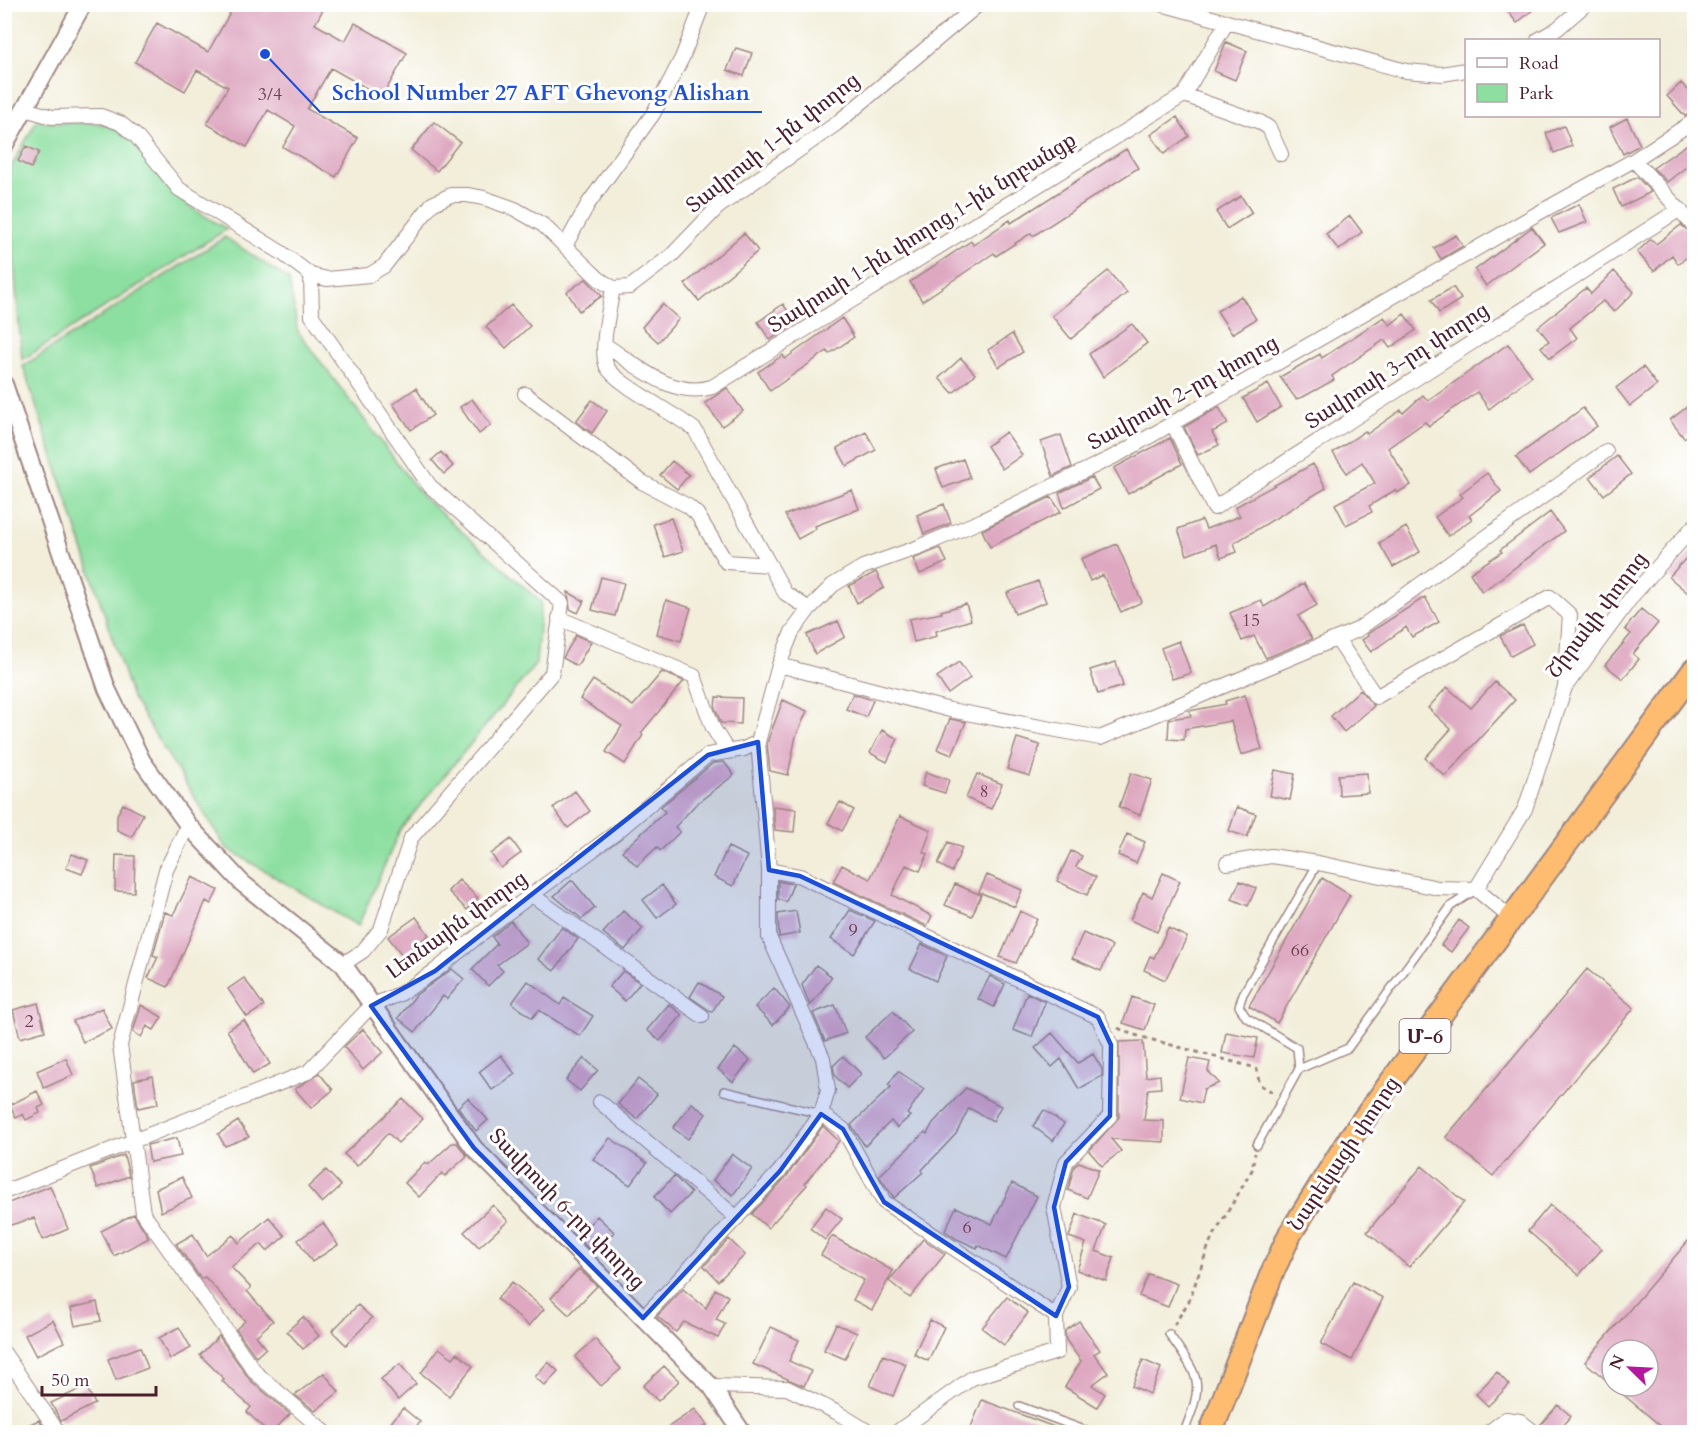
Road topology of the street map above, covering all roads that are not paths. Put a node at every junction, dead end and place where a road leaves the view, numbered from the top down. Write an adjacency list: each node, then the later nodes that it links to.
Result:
1 (82, 4): 10 (street)
2 (703, 4): 17 (street)
3 (979, 4): 19 (street, Տավրոսի 1-ին փողոց)
4 (1161, 4): 6 (street)
5 (1586, 4): 7 (street)
6 (1227, 22): 8 (street); 9 (street, Տավրոսի 1-ին փողոց,1-ին նրբանցք)
7 (1540, 39)
8 (1465, 70)
9 (1184, 95): 13 (street); 20 (street, Տավրոսի 1-ին փողոց,1-ին նրբանցք)
10 (25, 109): 12 (street); 18 (street)
11 (1695, 121): 14 (street, Տավրոսի 2-րդ փողոց)
12 (7, 137)
13 (1281, 154)
14 (1634, 160): 15 (street); 23 (street, Տավրոսի 2-րդ փողոց)
15 (1680, 209): 16 (street); 23 (street, Տավրոսի 3-րդ փողոց)
16 (1695, 226)
17 (565, 246): 18 (street); 19 (street)
18 (311, 275): 28 (street)
19 (613, 288): 20 (street)
20 (605, 345): 26 (street)
21 (4, 384): 35 (street, Տավրոսի 6-րդ փողոց)
22 (525, 394): 26 (street)
23 (1173, 424): 27 (street, Տավրոսի 2-րդ փողոց)
24 (1606, 451): 29 (street)
25 (1695, 526): 32 (street, Շիրակի փողոց)
26 (770, 565): 27 (street)
27 (809, 609): 30 (street, Տավրոսի 2-րդ փողոց)
28 (560, 618): 34 (street); 42 (street)
29 (1337, 639): 30 (street); 32 (street)
30 (779, 665): 33 (street, Տավրոսի 2-րդ փողոց)
31 (1695, 670): 41 (highway, Նարեկացի փողոց / Մ-6)
32 (1565, 687): 39 (street, Շիրակի փողոց)
33 (758, 742): 34 (street, Լեռնային փողոց); 38 (street)
34 (727, 750): 40 (street, Լեռնային փողոց)
35 (188, 825): 42 (street, Տավրոսի 6-րդ փողոց); 49 (street)
36 (1227, 863): 37 (street)
37 (1318, 863): 39 (street); 45 (lane)
38 (769, 870): 48 (street); 54 (street)
39 (1476, 889): 41 (street); 45 (lane)
40 (532, 895): 43 (street, Լեռնային փողոց); 44 (street)
41 (1513, 920): 67 (highway, Նարեկացի փողոց / Մ-6)
42 (343, 964): 43 (street, Տավրոսի 6-րդ փողոց)
43 (371, 1006): 49 (street, Լեռնային փողոց); 55 (street, Տավրոսի 6-րդ փողոց)
44 (702, 1016)
45 (1299, 1069): 50 (lane)
46 (724, 1091): 48 (lane)
47 (600, 1102): 53 (street)
48 (820, 1114): 53 (street); 54 (street)
49 (133, 1142): 52 (street, Լեռնային փողոց); 61 (street)
50 (1257, 1145)
51 (4, 1176): 52 (street)
52 (7, 1191)
53 (737, 1218): 55 (street)
54 (1056, 1316): 64 (street)
55 (643, 1318): 58 (street, Տավրոսի 6-րդ փողոց)
56 (1169, 1334): 66 (lane)
57 (4, 1353): 60 (street)
58 (711, 1386): 62 (street, Տավրոսի 6-րդ փողոց); 63 (street)
59 (1020, 1406): 65 (lane)
60 (58, 1432)
61 (325, 1432)
62 (742, 1432)
63 (869, 1432)
64 (897, 1432)
65 (1090, 1432)
66 (1184, 1432)
67 (1211, 1432)
68 (1489, 1432): 69 (street)
69 (1534, 1432)

